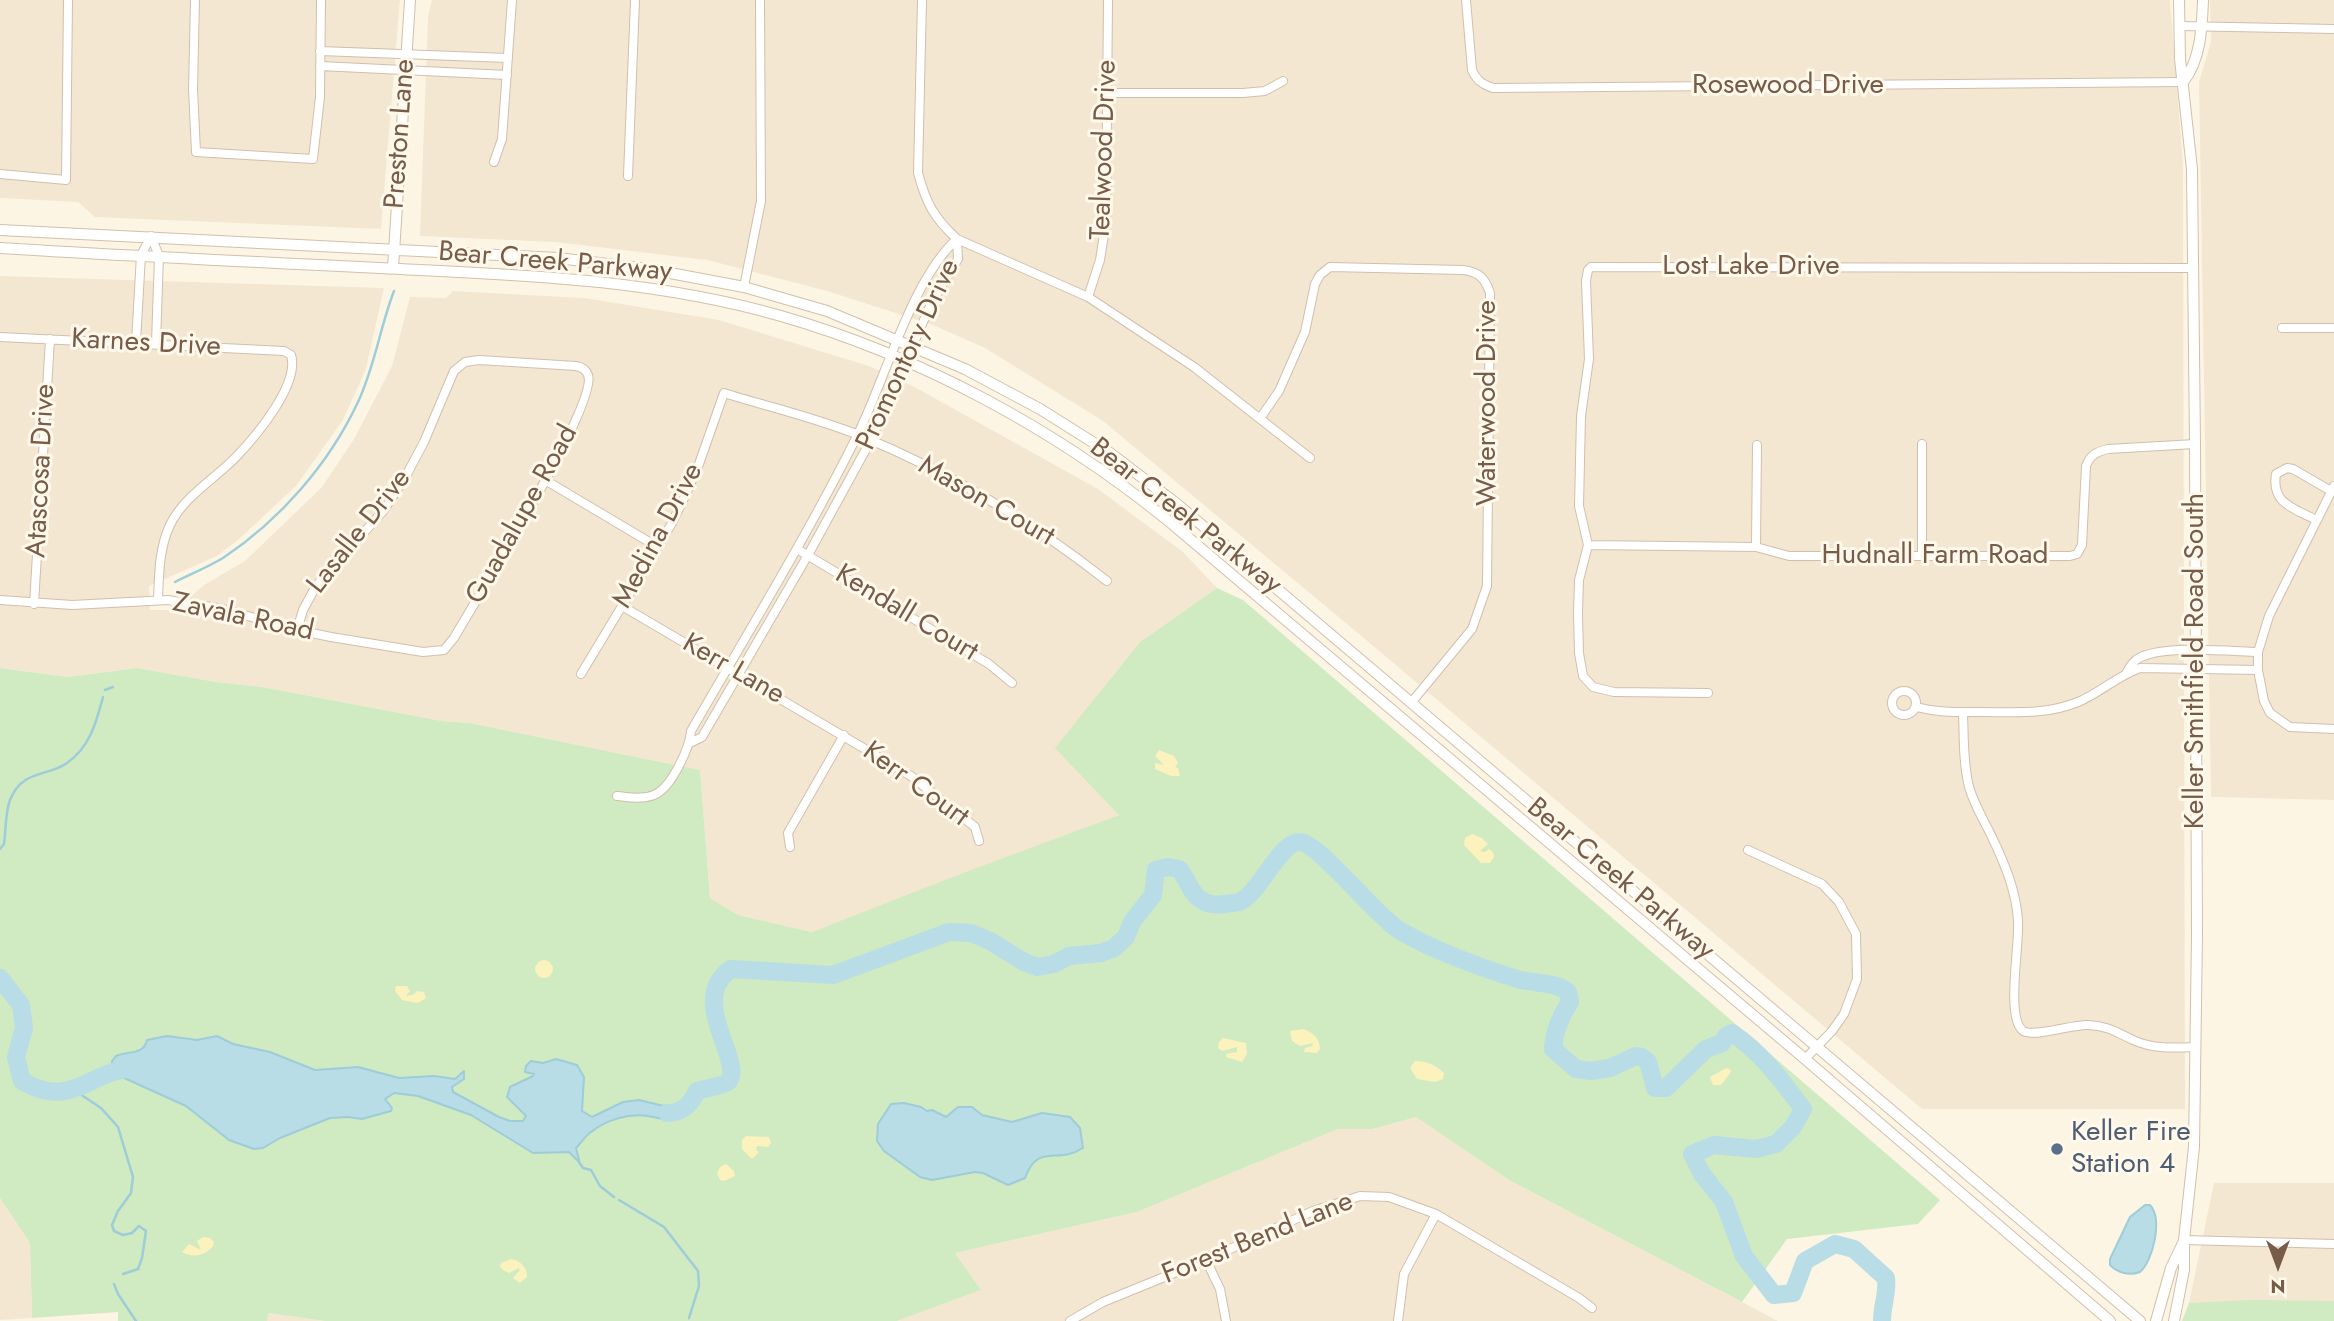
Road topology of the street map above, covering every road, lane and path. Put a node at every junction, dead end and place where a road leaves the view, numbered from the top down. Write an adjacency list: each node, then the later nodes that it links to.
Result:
1 (68, 0): 26 (street)
2 (195, 0): 19 (street)
3 (321, 0): 16 (street)
4 (410, 0): 17 (main road, Preston Lane)
5 (512, 0): 18 (street)
6 (635, 0): 27 (street)
7 (760, 0): 37 (street)
8 (922, 0): 30 (street)
9 (1108, 0): 24 (street, Tealwood Drive)
10 (1466, 0): 23 (street, Rosewood Drive)
11 (2179, 0): 13 (main road, Keller Smithfield Road South)
12 (2203, 0): 14 (main road, Keller Smithfield Road South)
13 (2179, 26): 14 (street); 23 (main road, Keller Smithfield Road South)
14 (2201, 27): 15 (street); 23 (main road, Keller Smithfield Road South)
15 (2334, 29)
16 (320, 51): 17 (street); 19 (street)
17 (405, 54): 18 (street); 20 (main road, Preston Lane)
18 (508, 58): 21 (street)
19 (320, 66): 20 (street)
20 (405, 71): 21 (street); 32 (main road, Preston Lane)
21 (507, 75): 25 (street)
22 (1283, 81): 24 (street)
23 (2183, 82): 36 (main road, Keller Smithfield Road South)
24 (1109, 93): 38 (street, Tealwood Drive)
25 (494, 163)
26 (0, 174)
27 (628, 176)
28 (0, 230): 29 (main road, Bear Creek Parkway)
29 (150, 236): 32 (main road, Bear Creek Parkway); 33 (street); 34 (street)
30 (957, 239): 38 (street); 39 (street, Promontory Drive); 40 (street, Promontory Drive)
31 (0, 248): 33 (main road, Bear Creek Parkway)
32 (393, 250): 35 (main road, Preston Lane); 37 (main road, Bear Creek Parkway)
33 (141, 255): 34 (main road, Bear Creek Parkway); 46 (street)
34 (159, 256): 35 (main road, Bear Creek Parkway); 47 (street)
35 (393, 268): 49 (main road, Bear Creek Parkway)
36 (2193, 268): 59 (main road, Keller Smithfield Road South); 65 (street, Lost Lake Drive)
37 (744, 287): 45 (main road, Bear Creek Parkway)
38 (1088, 297): 55 (street)
39 (917, 298): 40 (street); 45 (street, Promontory Drive)
40 (931, 304): 48 (street, Promontory Drive)
41 (2282, 328): 42 (street)
42 (2334, 328)
43 (0, 337): 44 (street, Karnes Drive)
44 (50, 339): 46 (street, Karnes Drive); 74 (street, Atascosa Drive)
45 (899, 340): 48 (main road, Bear Creek Parkway); 49 (street, Promontory Drive)
46 (136, 342): 47 (street, Karnes Drive)
47 (156, 344): 72 (street, Karnes Drive)
48 (914, 346): 50 (street, Promontory Drive); 88 (main road, Bear Creek Parkway)
49 (891, 357): 50 (main road, Bear Creek Parkway); 53 (street, Promontory Drive)
50 (906, 363): 54 (street, Promontory Drive); 100 (main road, Bear Creek Parkway)
51 (588, 374): 62 (street, Guadalupe Road); 76 (street, Lasalle Drive)
52 (724, 393): 56 (street, Mason Court); 66 (street, Medina Drive)
53 (874, 395): 54 (street); 56 (street, Promontory Drive)
54 (889, 401): 57 (street, Promontory Drive)
55 (1261, 417): 61 (street); 88 (street, Waterwood Drive)
56 (858, 435): 57 (street, Mason Court); 68 (street, Promontory Drive)
57 (871, 440): 69 (street, Promontory Drive); 71 (street, Mason Court)
58 (1923, 443): 70 (street)
59 (2195, 444): 70 (street, Hudnall Farm Road); 78 (main road, Keller Smithfield Road South)
60 (1757, 445): 67 (street)
61 (1310, 458)
62 (545, 480): 66 (street); 77 (street, Guadalupe Road)
63 (2333, 488): 64 (street); 64 (street)
64 (2316, 520): 79 (street)
65 (1588, 545): 67 (street, Hudnall Farm Road); 87 (street)
66 (656, 546): 75 (street, Medina Drive)
67 (1756, 547): 70 (street, Hudnall Farm Road)
68 (797, 548): 69 (street, Kendall Court); 80 (street, Promontory Drive)
69 (808, 555): 85 (street, Promontory Drive); 86 (street, Kendall Court)
70 (1922, 555)
71 (1107, 581)
72 (158, 599): 74 (street, Zavala Road); 76 (street, Zavala Road)
73 (0, 600): 74 (street, Zavala Road)
74 (34, 604)
75 (622, 606): 80 (street, Kerr Lane); 84 (street, Medina Drive)
76 (297, 630): 77 (street, Zavala Road)
77 (444, 649)
78 (2195, 651): 79 (street); 81 (main road, Keller Smithfield Road South); 83 (street)
79 (2258, 652): 82 (street)
80 (727, 669): 85 (street, Kerr Lane); 93 (street, Promontory Drive)
81 (2195, 670): 82 (street); 83 (street); 99 (main road, Keller Smithfield Road South)
82 (2258, 670): 91 (street)
83 (2127, 673): 90 (street)
84 (581, 674)
85 (739, 675): 92 (street, Kerr Lane); 93 (street, Promontory Drive)
86 (1012, 684)
87 (1708, 693)
88 (1411, 703): 98 (main road, Bear Creek Parkway)
89 (1916, 707): 90 (street)
90 (1963, 713): 99 (street)
91 (2334, 729)
92 (844, 735): 95 (street, Kerr Court); 96 (street)
93 (690, 744): 94 (street, Promontory Drive)
94 (617, 796)
95 (979, 841)
96 (790, 847)
97 (1748, 850): 98 (street)
98 (1817, 1046): 100 (street); 101 (main road, Bear Creek Parkway)
99 (2195, 1047): 106 (main road, Keller Smithfield Road South)
100 (1805, 1059): 102 (main road, Bear Creek Parkway)
101 (1922, 1135): 102 (main road); 103 (main road, Bear Creek Parkway)
102 (1910, 1149): 104 (main road, Bear Creek Parkway)
103 (1978, 1183): 104 (main road); 108 (main road, Bear Creek Parkway)
104 (1967, 1197): 110 (main road, Bear Creek Parkway)
105 (1436, 1214): 109 (street, Forest Bend Lane); 111 (street, Forest Bend Lane); 114 (street)
106 (2185, 1240): 107 (street); 117 (main road, Keller Smithfield Road South); 118 (main road, Keller Smithfield Road South)
107 (2334, 1244)
108 (2054, 1248): 110 (main road); 116 (main road, Bear Creek Parkway)
109 (1206, 1260): 112 (street, Forest Bend Lane); 113 (street)
110 (2043, 1263): 115 (main road, Bear Creek Parkway)
111 (1592, 1308)
112 (1070, 1321)
113 (1226, 1321)
114 (1398, 1321)
115 (2110, 1321)
116 (2140, 1321)
117 (2156, 1321)
118 (2174, 1321)

